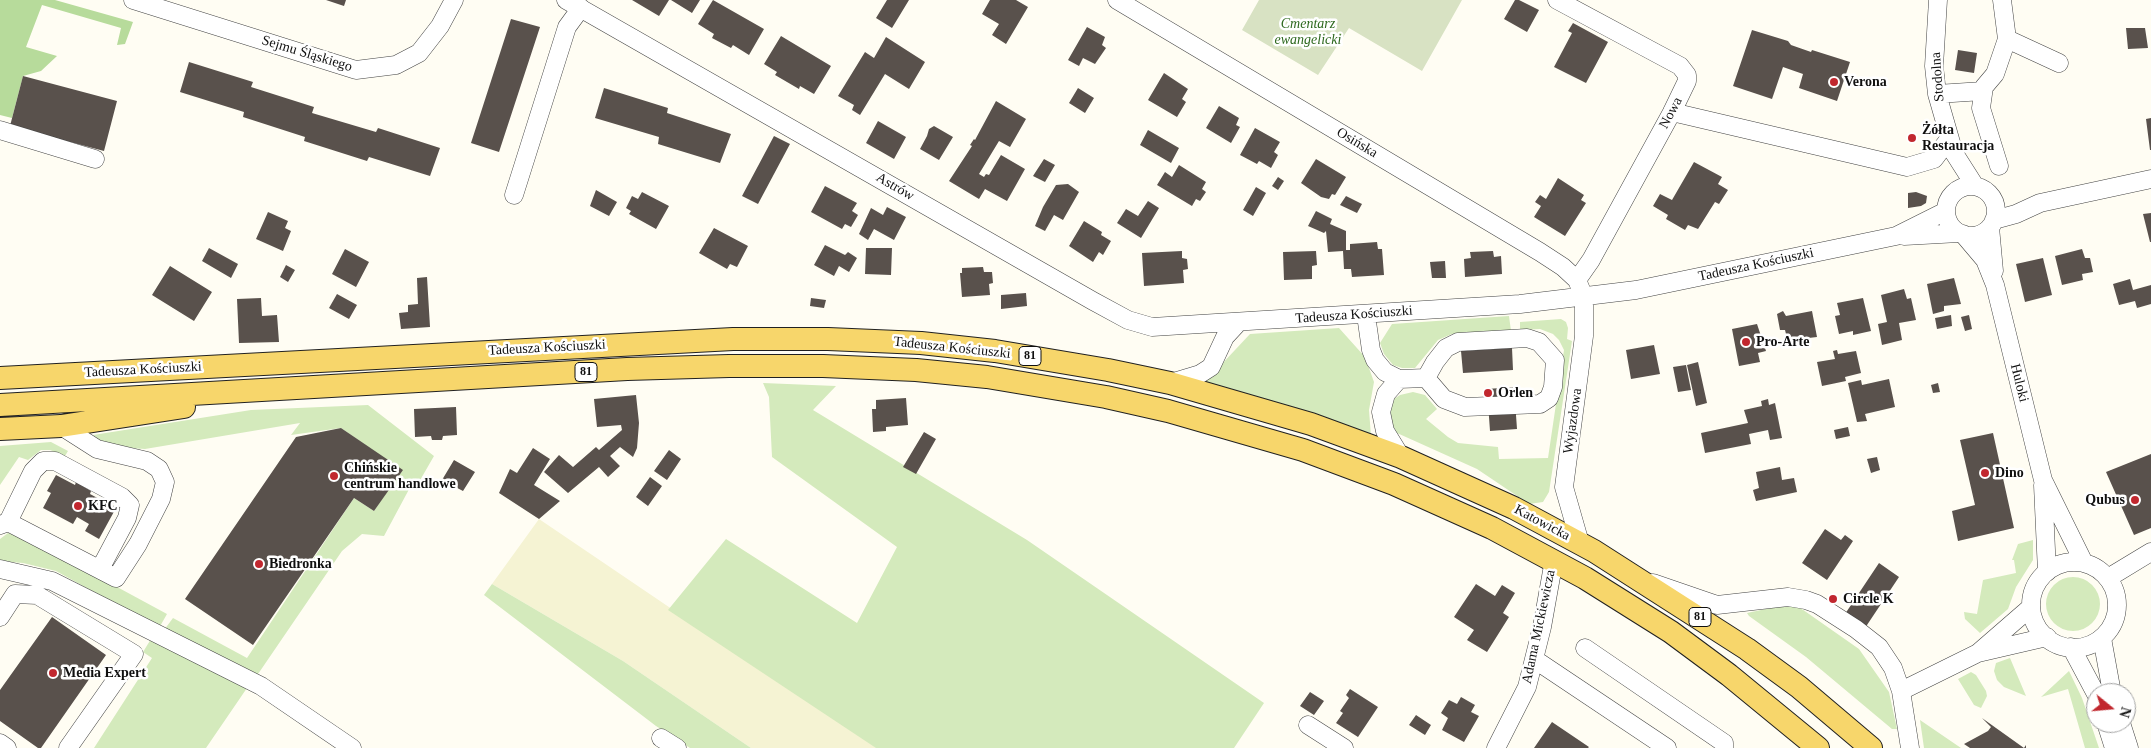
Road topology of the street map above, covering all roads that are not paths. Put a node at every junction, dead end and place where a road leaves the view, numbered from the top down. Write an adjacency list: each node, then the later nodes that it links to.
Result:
1 (133, 0): 2 (street, Sejmu Śląskiego)
2 (454, 0)
3 (1117, 0): 27 (street, Osińska)
4 (1558, 0): 12 (street, Nowa)
5 (1938, 0): 11 (street, Stodolna)
6 (2002, 0): 8 (street)
7 (573, 4): 20 (street); 31 (street, Astrów)
8 (2007, 39): 9 (street); 10 (street)
9 (2059, 63)
10 (1983, 91): 11 (street); 16 (street)
11 (1937, 94): 14 (street, Stodolna)
12 (1672, 112): 14 (street); 27 (street, Nowa)
13 (0, 130): 15 (street)
14 (1952, 146): 18 (street, Stodolna); 19 (street, Stodolna)
15 (95, 159)
16 (1999, 166)
17 (2151, 179): 22 (street)
18 (1975, 186): 19 (street); 21 (street)
19 (1954, 193): 23 (street)
20 (514, 195)
21 (1994, 200): 22 (street); 24 (street)
22 (2034, 205): 24 (street)
23 (1946, 211): 25 (street); 26 (street, Tadeusza Kościuszki)
24 (1992, 223): 25 (street); 28 (street, Huloki)
25 (1961, 233): 26 (street, Tadeusza Kościuszki); 28 (street, Huloki)
26 (1896, 236): 29 (street, Tadeusza Kościuszki)
27 (1577, 280): 29 (street, Osińska)
28 (1995, 285): 42 (street, Huloki)
29 (1584, 297): 30 (street, Tadeusza Kościuszki); 44 (street, Wyjazdowa)
30 (1366, 314): 31 (street, Tadeusza Kościuszki); 34 (street)
31 (1238, 323): 35 (street, Tadeusza Kościuszki)
32 (0, 378): 35 (main road, Tadeusza Kościuszki / 81)
33 (1426, 378): 33 (street); 34 (street)
34 (1399, 379): 41 (street)
35 (1170, 383): 41 (main road, Katowicka / 81)
36 (250, 391): 37 (main road, Tadeusza Kościuszki / 81); 38 (main road, Tadeusza Kościuszki / 81); 39 (main road)
37 (0, 405)
38 (1168, 411): 46 (main road, Katowicka / 81)
39 (60, 426): 40 (main road); 49 (street)
40 (0, 429)
41 (1401, 457): 44 (main road, Katowicka / 81)
42 (2043, 480): 47 (street, Huloki); 50 (street, Huloki)
43 (4, 523): 49 (street); 49 (street)
44 (1580, 543): 52 (main road, Katowicka / 81)
45 (2151, 552): 51 (street)
46 (1554, 560): 60 (street, Adama Mickiewicza); 77 (main road, Katowicka / 81)
47 (2084, 563): 50 (street); 51 (street)
48 (0, 569): 71 (street)
49 (100, 569)
50 (2047, 572): 53 (street)
51 (2108, 578): 56 (street)
52 (1640, 580): 63 (street); 78 (main road, Katowicka / 81)
53 (2032, 607): 55 (street); 59 (street)
54 (0, 617): 70 (street)
55 (2047, 638): 57 (street); 59 (street)
56 (2102, 638): 57 (street); 62 (street)
57 (2071, 647): 61 (street)
58 (1585, 648): 76 (street)
59 (1978, 653): 63 (street)
60 (1534, 659): 74 (street, Adama Mickiewicza); 75 (street)
61 (2090, 683)
62 (2110, 683)
63 (1901, 691): 79 (street)
64 (1308, 726): 73 (street)
65 (2109, 733): 80 (street)
66 (2124, 733): 81 (street)
67 (661, 738): 72 (street)
68 (0, 743): 69 (street)
69 (7, 748)
70 (68, 748)
71 (352, 748)
72 (677, 748)
73 (1344, 748)
74 (1496, 748)
75 (1667, 748)
76 (1724, 748)
77 (1818, 748)
78 (1871, 748)
79 (1910, 748)
80 (2114, 748)
81 (2129, 748)

